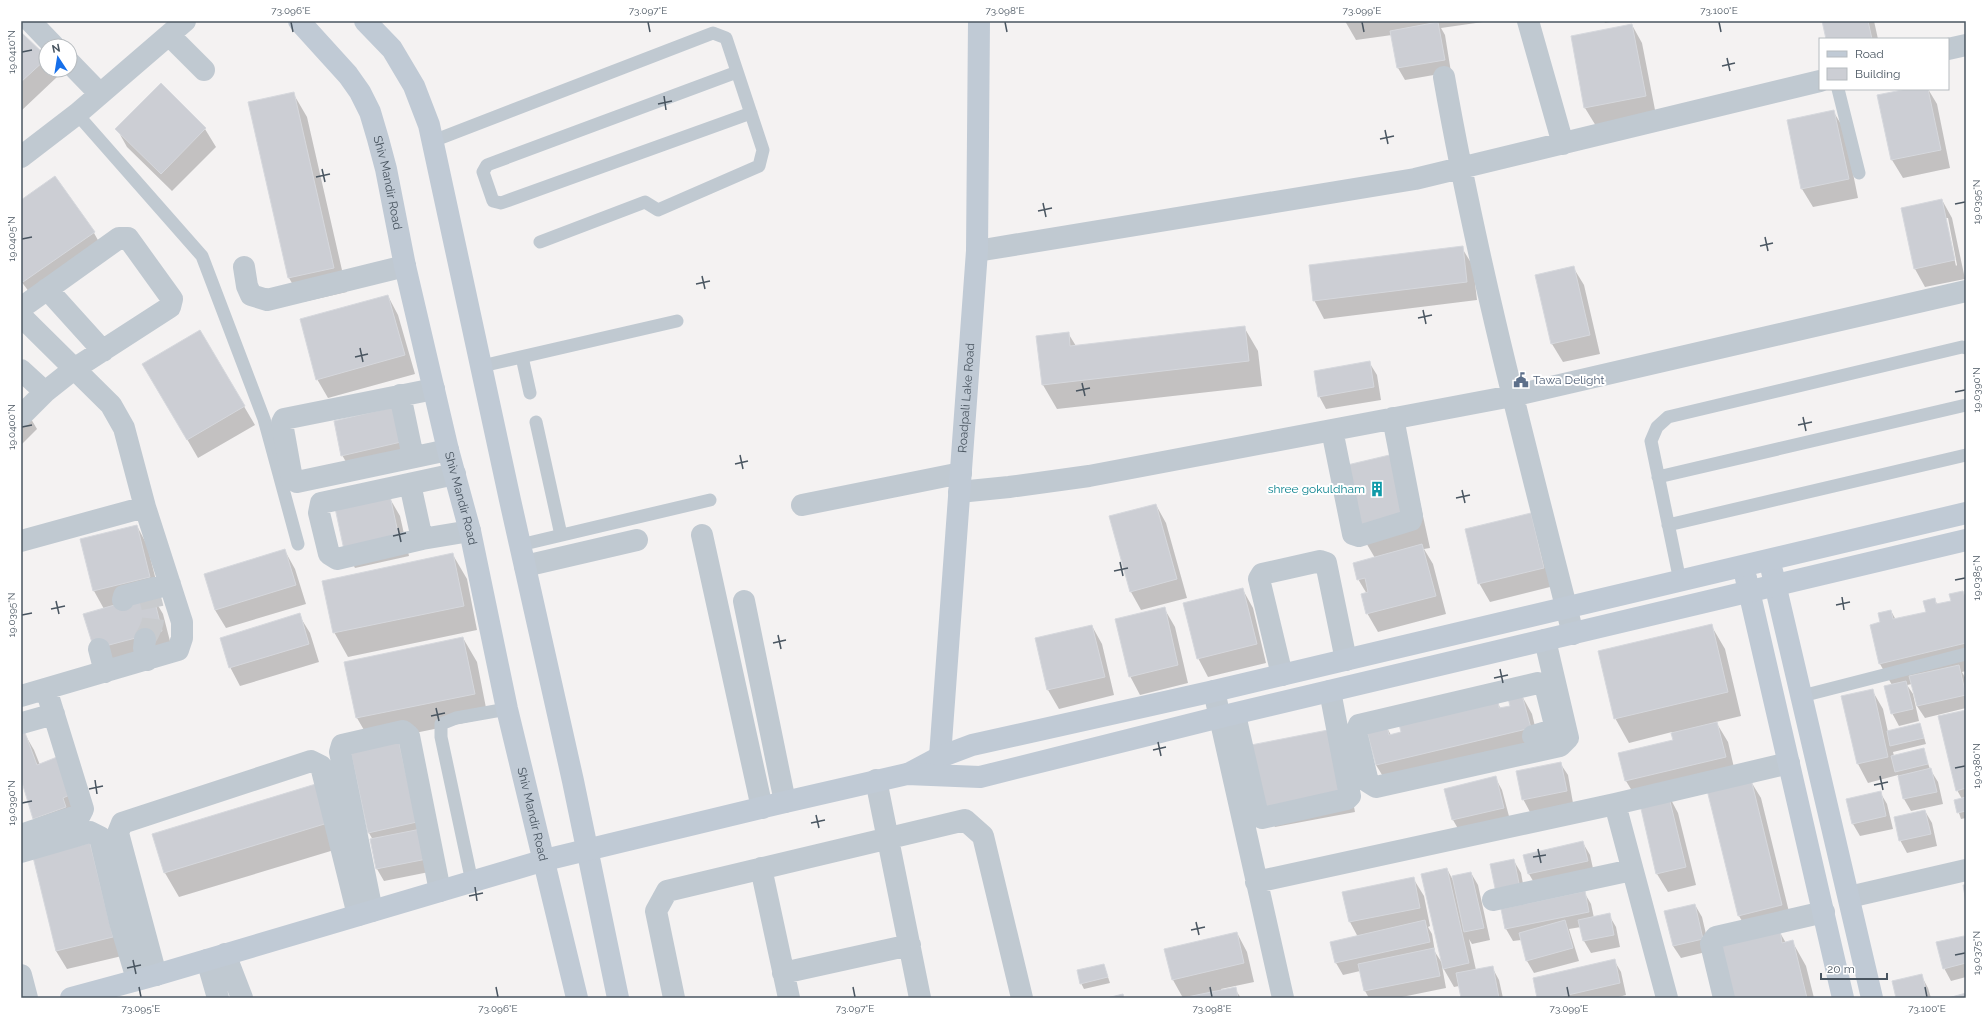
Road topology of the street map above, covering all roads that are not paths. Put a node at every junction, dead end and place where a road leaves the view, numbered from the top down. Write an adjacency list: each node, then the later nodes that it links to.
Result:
1 (30, 21): 7 (street)
2 (299, 21): 26 (street, Shiv Mandir Road)
3 (365, 21): 19 (street)
4 (979, 21): 25 (street, Roadpali Lake Road)
5 (1528, 21): 20 (street)
6 (177, 28): 10 (street); 16 (street)
7 (46, 38)
8 (1966, 45): 9 (street)
9 (1949, 49)
10 (204, 70)
11 (78, 71): 16 (street)
12 (737, 72): 18 (lane); 18 (lane); 19 (lane)
13 (1444, 77): 22 (street)
14 (1819, 81): 20 (street)
15 (1838, 90): 23 (lane)
16 (100, 94): 17 (street)
17 (77, 114): 21 (street); 68 (lane)
18 (751, 114): 24 (lane)
19 (433, 141): 36 (street)
20 (1563, 144): 22 (street)
21 (21, 156)
22 (1460, 169): 25 (street); 43 (street)
23 (1859, 174)
24 (540, 242)
25 (976, 251): 54 (street, Roadpali Lake Road)
26 (405, 266): 27 (street); 39 (street, Shiv Mandir Road)
27 (244, 267)
28 (47, 289): 30 (street); 34 (street); 34 (street)
29 (1966, 290): 43 (street)
30 (21, 308)
31 (21, 316): 37 (street)
32 (677, 321): 35 (lane)
33 (1966, 348): 53 (lane)
34 (103, 352): 37 (street)
35 (522, 357): 36 (lane); 41 (lane)
36 (482, 366): 69 (street)
37 (74, 369): 40 (street); 58 (street)
38 (21, 370): 40 (street)
39 (434, 389): 42 (street); 49 (street, Shiv Mandir Road)
40 (45, 392): 45 (street)
41 (530, 392)
42 (400, 395): 51 (street); 51 (street)
43 (1512, 396): 46 (street); 79 (street)
44 (1966, 405): 53 (lane)
45 (21, 416)
46 (1393, 418): 48 (street); 48 (street)
47 (536, 422): 62 (lane)
48 (1332, 430): 54 (street)
49 (448, 450): 51 (street); 52 (street, Shiv Mandir Road)
50 (1966, 455): 60 (lane)
51 (413, 457)
52 (455, 474): 55 (street); 61 (street, Shiv Mandir Road)
53 (1658, 477): 60 (lane)
54 (960, 483): 57 (street); 100 (street, Roadpali Lake Road)
55 (410, 484): 65 (street); 65 (street)
56 (710, 500): 62 (lane)
57 (802, 505)
58 (145, 507): 64 (street); 74 (street)
59 (1966, 513): 70 (street)
60 (1668, 525): 73 (lane)
61 (470, 531): 65 (street); 94 (street, Shiv Mandir Road)
62 (561, 535): 69 (lane)
63 (702, 536): 104 (street)
64 (22, 539)
65 (422, 539)
66 (636, 540): 71 (street)
67 (1966, 540): 75 (street)
68 (298, 544)
69 (520, 545): 71 (street)
70 (1769, 560): 72 (street); 75 (street)
71 (525, 566): 107 (street)
72 (1743, 566): 73 (street); 76 (street)
73 (1680, 581): 79 (street)
74 (170, 584): 77 (street); 85 (street)
75 (1775, 586): 76 (street); 93 (street)
76 (1749, 592): 80 (street); 99 (street)
77 (123, 600)
78 (744, 601): 102 (street)
79 (1566, 608): 80 (street); 86 (street)
80 (1573, 634): 82 (street)
81 (145, 639): 85 (street)
82 (1545, 640): 91 (street); 98 (street)
83 (99, 649): 87 (street)
84 (1966, 654): 93 (lane)
85 (147, 660): 87 (street)
86 (1346, 660): 88 (street); 88 (street)
87 (105, 672): 89 (street)
88 (1282, 675): 90 (street)
89 (46, 689): 92 (street); 95 (street)
90 (1214, 691): 96 (street); 100 (street)
91 (1330, 691): 96 (street); 96 (street)
92 (21, 696)
93 (1802, 696): 116 (street)
94 (507, 709): 109 (street, Shiv Mandir Road); 113 (lane)
95 (54, 714): 97 (street); 105 (street)
96 (1227, 715): 100 (street); 114 (street)
97 (22, 723)
98 (1533, 736)
99 (1789, 763): 103 (street); 118 (street)
100 (940, 766): 101 (street)
101 (876, 780): 102 (street); 106 (street)
102 (785, 802): 104 (street)
103 (1615, 804): 111 (street); 114 (street)
104 (762, 808): 107 (street)
105 (21, 835)
106 (888, 838): 110 (street); 120 (street); 133 (street)
107 (587, 850): 109 (street); 129 (street)
108 (21, 852): 124 (street)
109 (544, 860): 113 (street); 128 (street, Shiv Mandir Road)
110 (760, 868): 122 (street); 130 (street)
111 (1632, 870): 117 (street); 135 (street)
112 (1966, 870): 116 (street)
113 (472, 882): 115 (street)
114 (1256, 882): 134 (street)
115 (440, 891): 119 (street); 119 (street)
116 (1849, 897): 138 (street)
117 (1493, 900)
118 (1824, 912): 136 (street); 137 (street)
119 (365, 913): 121 (street); 124 (street)
120 (910, 945): 122 (street); 132 (street)
121 (216, 957): 124 (street); 125 (street)
122 (783, 974): 131 (street)
123 (21, 975): 126 (street)
124 (147, 977): 127 (street)
125 (227, 997)
126 (27, 998)
127 (72, 998)
128 (577, 998)
129 (618, 998)
130 (674, 998)
131 (789, 998)
132 (920, 998)
133 (1022, 998)
134 (1283, 998)
135 (1667, 998)
136 (1724, 998)
137 (1843, 998)
138 (1872, 998)

